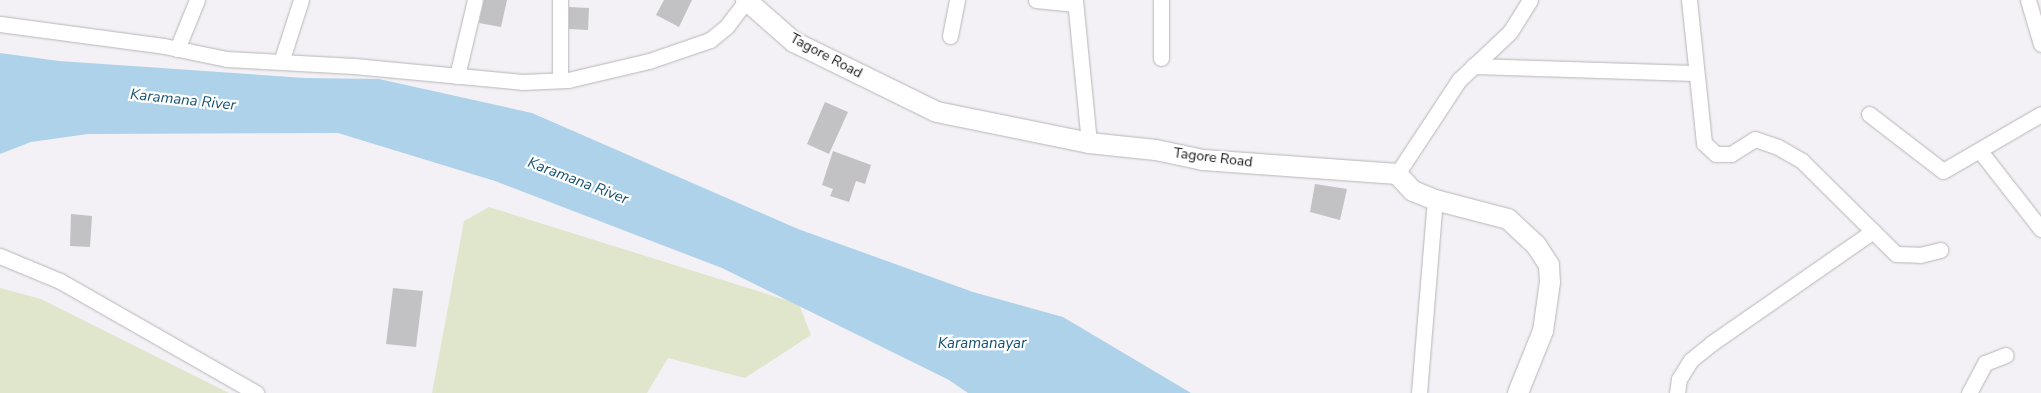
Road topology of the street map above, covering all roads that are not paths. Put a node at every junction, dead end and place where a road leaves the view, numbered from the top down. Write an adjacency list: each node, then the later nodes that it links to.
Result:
1 (196, 0): 16 (street)
2 (301, 0): 18 (street)
3 (475, 0): 21 (street)
4 (560, 0): 22 (street)
5 (746, 0): 22 (street); 25 (street, Tagore Road)
6 (957, 0): 14 (street)
7 (1036, 0): 12 (street)
8 (1161, 0): 17 (street)
9 (1530, 0): 19 (street)
10 (1689, 0): 20 (street)
11 (2028, 0): 15 (street)
12 (1075, 2): 25 (street)
13 (0, 24): 16 (street)
14 (950, 36)
15 (2041, 44)
16 (177, 49): 18 (street)
17 (1161, 58)
18 (281, 62): 21 (street)
19 (1473, 66): 20 (street); 27 (street)
20 (1695, 73): 30 (street)
21 (457, 76): 22 (street)
22 (560, 80)
23 (1868, 114): 26 (street)
24 (2041, 114): 26 (street)
25 (1089, 143): 27 (street, Tagore Road)
26 (1980, 151): 29 (street)
27 (1397, 174): 28 (street)
28 (1435, 200): 35 (street); 36 (street)
29 (2041, 229)
30 (1873, 231): 31 (street); 37 (street)
31 (1940, 250)
32 (0, 256): 34 (street)
33 (2006, 355): 38 (street)
34 (256, 393)
35 (1419, 393)
36 (1518, 393)
37 (1677, 393)
38 (1969, 393)

